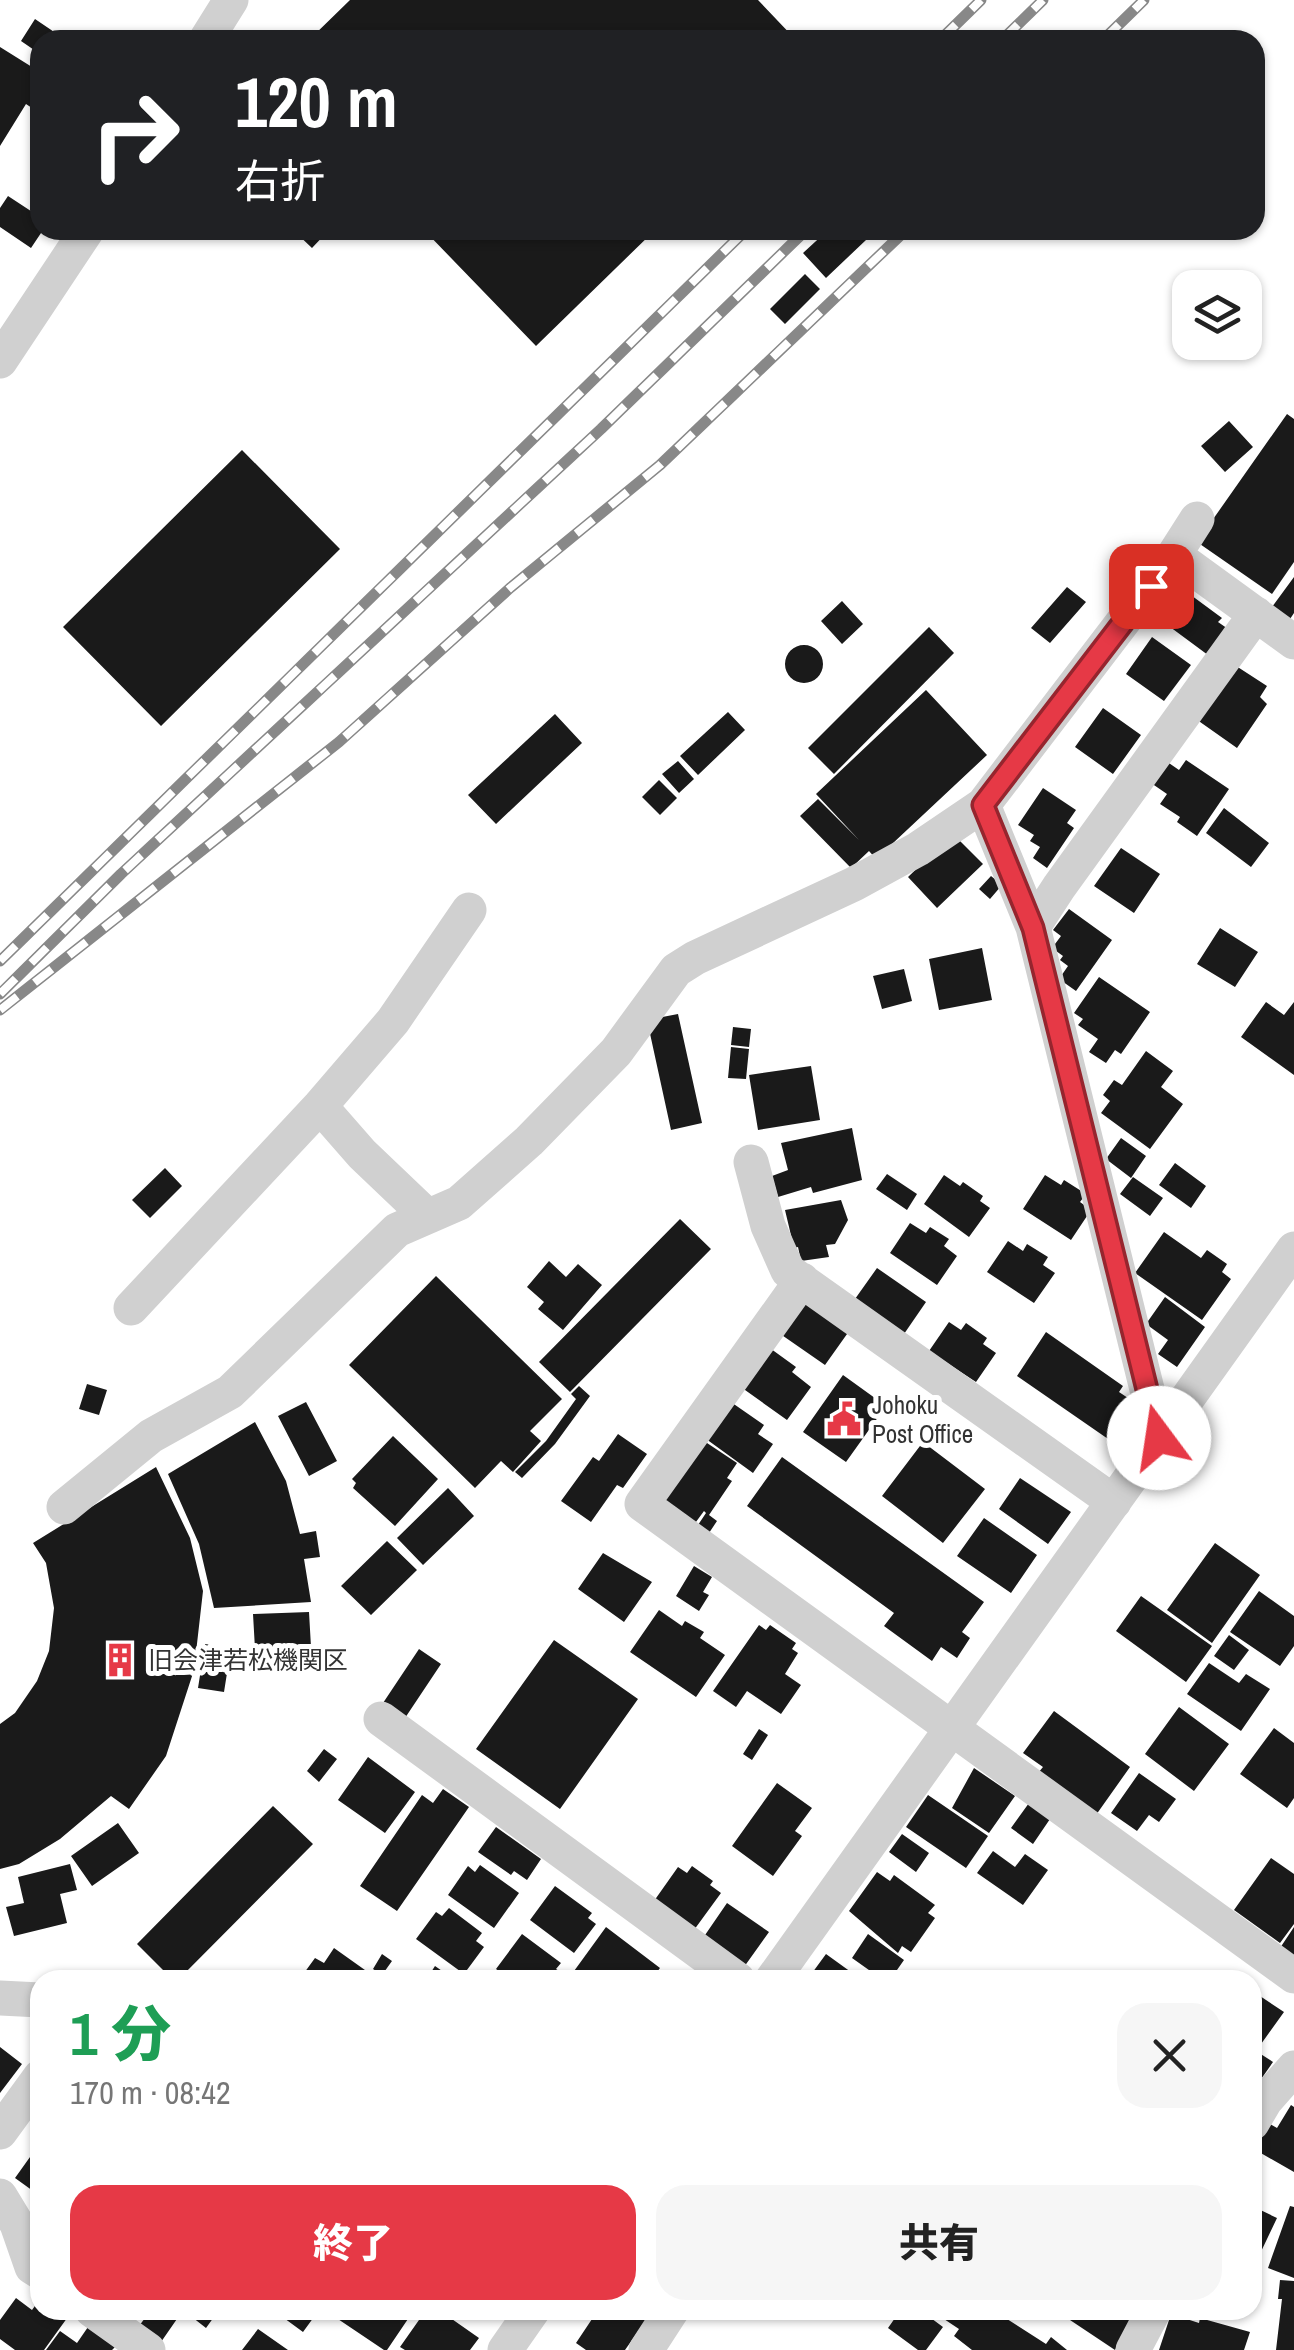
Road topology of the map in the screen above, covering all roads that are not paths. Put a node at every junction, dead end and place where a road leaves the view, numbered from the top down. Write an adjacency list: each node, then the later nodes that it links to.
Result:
1 (231, 0): 2 (street)
2 (212, 30)
3 (80, 240): 4 (street)
4 (0, 361)
5 (1198, 518): 6 (street)
6 (1174, 555): 7 (street); 9 (street)
7 (1256, 614): 8 (street); 11 (street)
8 (1294, 642)
9 (983, 805): 11 (street); 14 (street)
10 (468, 910): 12 (street)
11 (1033, 928): 18 (street)
12 (320, 1106): 14 (street); 17 (street)
13 (751, 1162): 16 (street)
14 (426, 1215): 20 (street)
15 (1294, 1249): 18 (street)
16 (802, 1280): 19 (street); 22 (street)
17 (131, 1308)
18 (1159, 1438): 19 (street)
19 (1114, 1502): 22 (street)
20 (64, 1507)
21 (380, 1719): 23 (street)
22 (950, 1727): 24 (street); 25 (street)
23 (724, 1970)
24 (779, 1970)
25 (1294, 1976)
26 (0, 1998): 27 (street)
27 (30, 2000)
28 (1294, 2068): 30 (street)
29 (30, 2091): 31 (street)
30 (1262, 2105)
31 (0, 2132)
32 (0, 2196): 33 (street)
33 (30, 2261)
34 (106, 2320): 38 (street)
35 (526, 2320): 39 (street)
36 (666, 2320): 40 (street)
37 (1149, 2320): 41 (street)
38 (148, 2350)
39 (504, 2350)
40 (646, 2350)
41 (1133, 2350)

